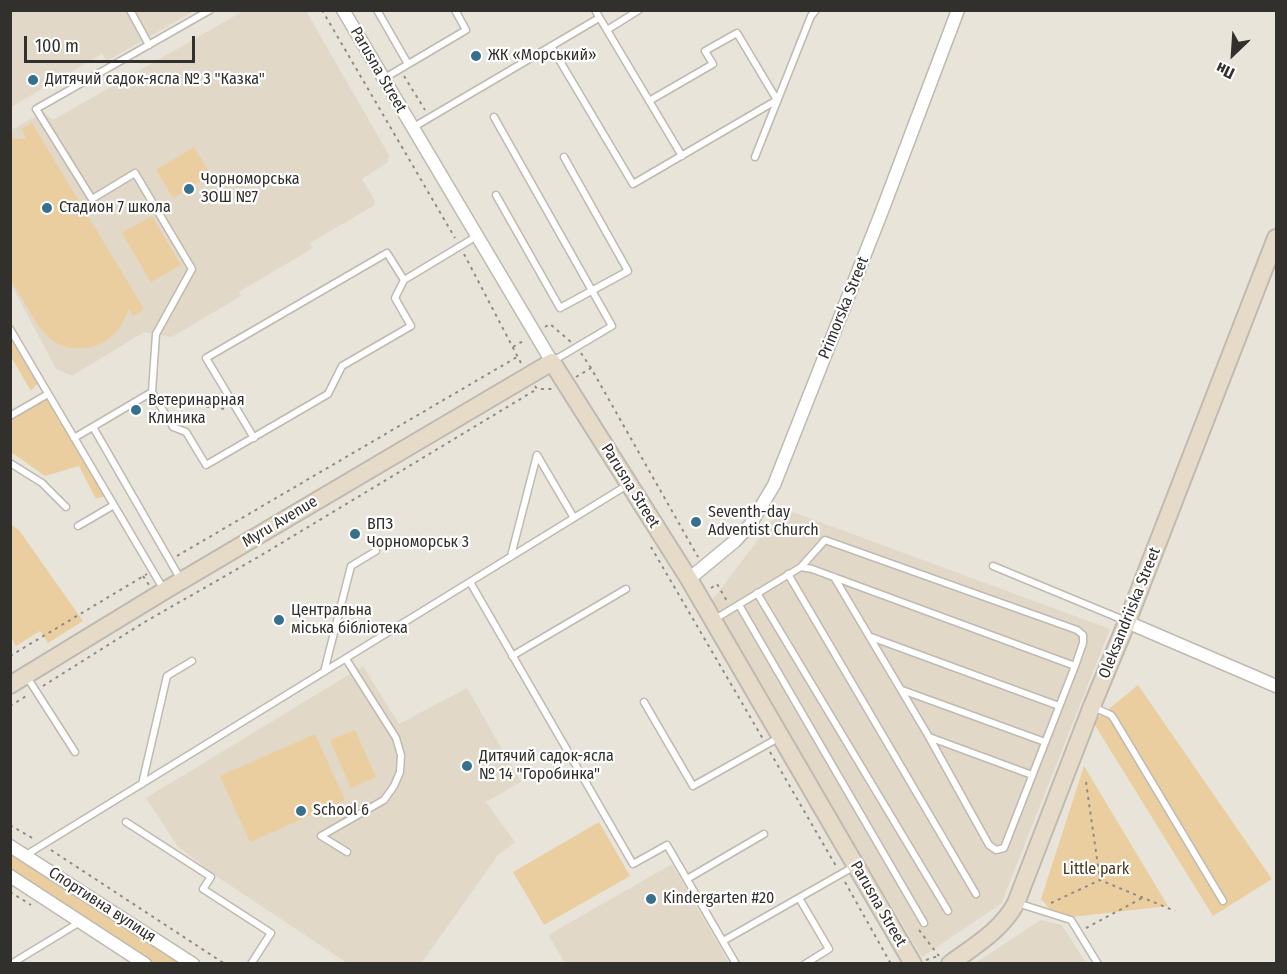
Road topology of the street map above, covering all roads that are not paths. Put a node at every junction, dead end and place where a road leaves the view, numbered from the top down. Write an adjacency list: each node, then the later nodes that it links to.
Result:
1 (130, 10): 12 (lane)
2 (210, 10): 12 (lane)
3 (343, 10): 15 (street, Parusna Street)
4 (376, 10): 14 (lane)
5 (455, 10): 14 (lane)
6 (595, 10): 10 (lane)
7 (639, 10): 11 (lane)
8 (958, 10): 48 (street, Primorska Street)
9 (811, 12): 16 (lane)
10 (599, 18): 11 (lane); 13 (lane)
11 (607, 30): 17 (lane)
12 (149, 45): 30 (lane)
13 (551, 46): 19 (lane); 20 (lane)
14 (408, 64): 15 (lane)
15 (383, 79): 19 (street, Parusna Street)
16 (777, 100): 17 (lane); 20 (lane); 22 (lane)
17 (649, 101): 20 (lane)
18 (494, 117): 27 (lane)
19 (412, 128): 24 (street, Parusna Street)
20 (682, 156)
21 (564, 157): 27 (lane)
22 (754, 157)
23 (496, 195): 27 (lane)
24 (477, 236): 26 (lane); 29 (street, Parusna Street)
25 (1276, 238): 56 (street, Oleksandriiska Street)
26 (404, 280): 35 (lane); 35 (lane)
27 (592, 290): 29 (lane)
28 (10, 329): 31 (lane)
29 (552, 362): 37 (street, Parusna Street); 49 (street, Myru Avenue)
30 (152, 392): 33 (lane); 35 (lane)
31 (48, 394): 32 (lane); 34 (lane)
32 (10, 416)
33 (93, 427): 34 (lane); 49 (lane)
34 (74, 438): 38 (lane)
35 (254, 438)
36 (10, 463): 39 (lane)
37 (630, 484): 40 (lane); 48 (street, Parusna Street)
38 (114, 505): 41 (lane); 52 (lane)
39 (66, 507)
40 (574, 518): 43 (lane); 43 (lane)
41 (78, 526)
42 (376, 551): 62 (lane)
43 (511, 557): 50 (lane)
44 (993, 566): 56 (lane)
45 (801, 567): 46 (lane); 47 (lane); 61 (lane)
46 (788, 574): 53 (lane); 84 (lane)
47 (834, 577): 57 (lane); 61 (lane)
48 (689, 579): 55 (street, Parusna Street)
49 (181, 581): 52 (street, Myru Avenue)
50 (470, 582): 58 (lane); 59 (lane)
51 (626, 589): 58 (lane)
52 (164, 591): 63 (street, Myru Avenue)
53 (757, 592): 54 (lane); 88 (lane)
54 (739, 604): 55 (lane); 90 (lane)
55 (713, 620): 71 (street, Parusna Street)
56 (1127, 622): 65 (street); 69 (street, Oleksandriiska Street)
57 (871, 637): 66 (lane); 68 (lane)
58 (512, 656): 83 (lane)
59 (346, 659): 62 (lane); 79 (lane)
60 (192, 661): 75 (lane)
61 (1075, 666): 68 (lane)
62 (323, 672): 75 (lane)
63 (26, 675): 64 (street, Myru Avenue); 73 (lane)
64 (10, 685)
65 (1276, 686)
66 (902, 690): 70 (lane); 72 (lane)
67 (644, 702): 71 (lane)
68 (1059, 706): 72 (lane)
69 (1092, 706): 86 (lane); 87 (street, Oleksandriiska Street)
70 (929, 737): 74 (lane); 74 (lane)
71 (773, 740): 81 (street, Parusna Street)
72 (1045, 742): 74 (lane)
73 (75, 752)
74 (1032, 775)
75 (142, 784): 80 (lane)
76 (126, 822): 96 (lane)
77 (764, 834): 83 (lane)
78 (10, 846): 80 (street, Спортивна вулиця)
79 (347, 852)
80 (26, 855): 95 (street, Спортивна вулиця)
81 (848, 870): 85 (lane); 92 (street, Parusna Street)
82 (10, 876): 89 (street, Спортивна вулиця)
83 (687, 879): 91 (lane)
84 (976, 894)
85 (799, 898): 91 (lane); 98 (lane)
86 (1223, 901)
87 (1016, 903): 99 (street, Oleksandriiska Street); 100 (lane)
88 (948, 911)
89 (81, 922): 93 (lane); 94 (street, Спортивна вулиця)
90 (924, 923)
91 (723, 941): 97 (lane)
92 (917, 962)
93 (11, 963)
94 (145, 963)
95 (193, 963)
96 (251, 963)
97 (736, 963)
98 (805, 963)
99 (950, 963)
100 (1098, 963)

